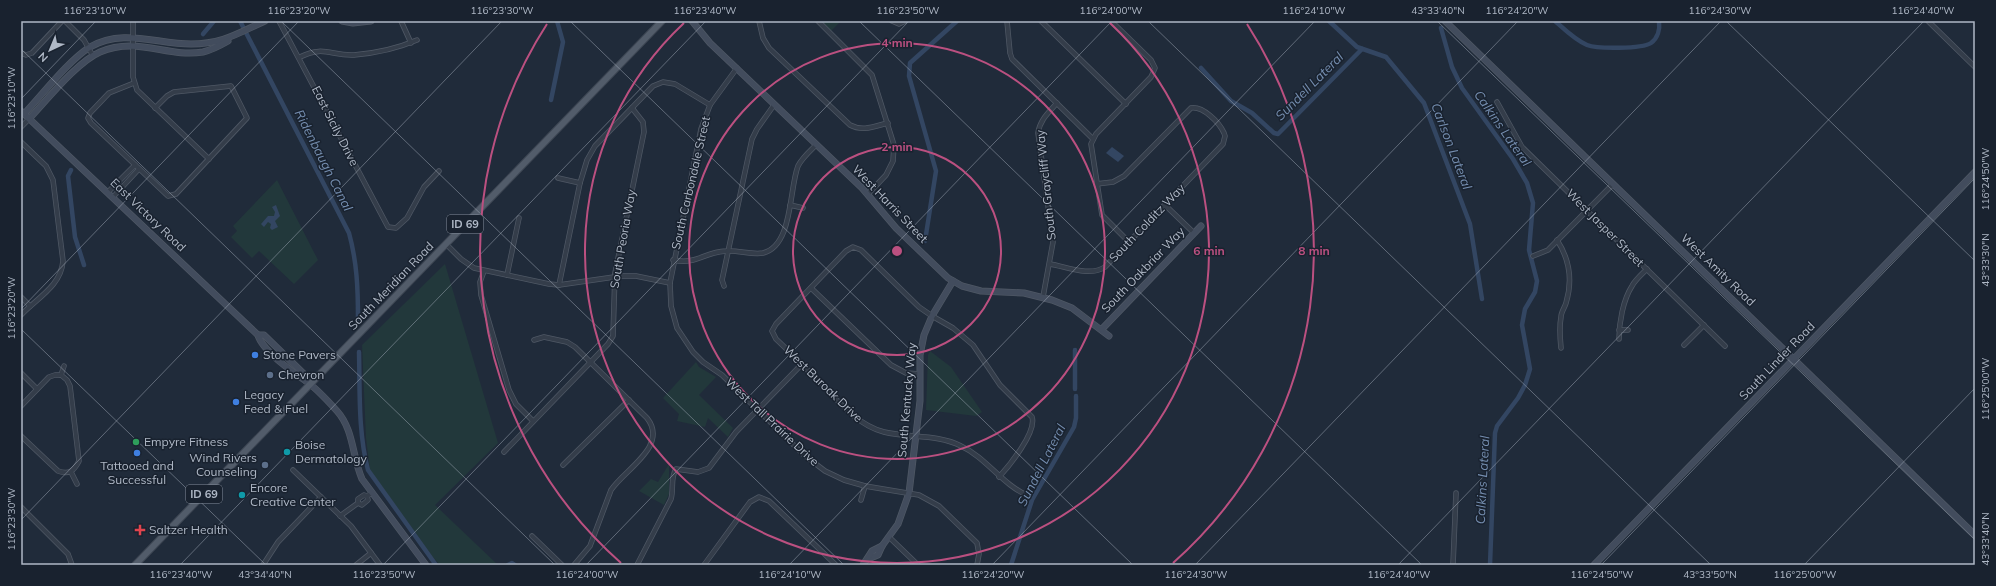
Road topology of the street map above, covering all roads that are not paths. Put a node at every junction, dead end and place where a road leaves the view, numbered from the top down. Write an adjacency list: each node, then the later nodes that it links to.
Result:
1 (62, 21): 26 (street)
2 (65, 21): 25 (street)
3 (133, 21): 21 (street)
4 (265, 21): 20 (street)
5 (279, 21): 28 (street, East Sicily Drive)
6 (342, 21): 7 (street)
7 (371, 21)
8 (401, 21): 23 (street)
9 (662, 21): 66 (main road, South Meridian Road / ID 69)
10 (692, 21): 29 (street, West Harris Street)
11 (759, 21): 41 (street)
12 (818, 21): 41 (street)
13 (892, 21): 14 (street)
14 (905, 21)
15 (1007, 21): 33 (street)
16 (1041, 21): 35 (street)
17 (1111, 21): 35 (street)
18 (1445, 21): 54 (street, West Amity Road)
19 (1928, 21): 30 (street)
20 (240, 33): 21 (street); 24 (street)
21 (133, 37): 24 (street); 25 (street)
22 (417, 40): 23 (street)
23 (411, 43): 28 (street)
24 (133, 46): 27 (street); 31 (street)
25 (89, 48): 27 (street); 39 (street)
26 (21, 53)
27 (93, 56): 40 (street)
28 (300, 57): 49 (street, East Sicily Drive)
29 (737, 68): 34 (street, West Harris Street); 36 (street, South Carbondale Street)
30 (1975, 68)
31 (134, 83): 37 (street); 47 (street)
32 (1497, 102): 60 (street, West Jasper Street)
33 (1057, 103): 43 (street); 70 (street, South Graycliff Way)
34 (774, 104): 45 (street, West Harris Street); 67 (street)
35 (1126, 104): 43 (street)
36 (710, 105): 38 (street); 69 (street, South Carbondale Street)
37 (155, 108): 46 (street); 46 (street)
38 (632, 108): 52 (street); 74 (street, South Peoria Way)
39 (22, 114): 40 (street, East Victory Road)
40 (29, 119): 42 (street); 56 (street, East Victory Road)
41 (888, 123): 55 (street)
42 (21, 127)
43 (1093, 139): 53 (street)
44 (21, 142): 82 (street)
45 (816, 145): 55 (street, West Harris Street); 57 (street)
46 (209, 159): 48 (street)
47 (135, 165): 48 (street); 56 (street)
48 (139, 169): 56 (street)
49 (439, 170)
50 (1975, 172): 96 (street, South Linder Road)
51 (558, 178): 52 (street)
52 (580, 183): 77 (street)
53 (1096, 184): 58 (street, South Colditz Way); 65 (street)
54 (1614, 184): 60 (street); 96 (street, West Amity Road)
55 (868, 194): 75 (street, West Harris Street)
56 (110, 195): 103 (street, East Victory Road)
57 (790, 205): 59 (street); 67 (street)
58 (1165, 205): 63 (street); 65 (street, South Colditz Way)
59 (803, 208)
60 (1587, 210): 64 (street); 71 (street, West Jasper Street)
61 (519, 218): 73 (street)
62 (1201, 226): 63 (street, South Oakbriar Way)
63 (1194, 233): 86 (street, South Oakbriar Way)
64 (1557, 240): 68 (street); 95 (street)
65 (1129, 242): 70 (street, South Colditz Way)
66 (446, 244): 72 (street); 103 (main road, South Meridian Road / ID 69)
67 (728, 251): 69 (street); 78 (street)
68 (1533, 256)
69 (673, 260): 76 (street, South Carbondale Street)
70 (1050, 264): 81 (street, South Graycliff Way)
71 (1647, 269): 85 (street, West Jasper Street); 87 (street)
72 (484, 271): 73 (street); 108 (street)
73 (507, 275): 77 (street)
74 (614, 277): 76 (street); 77 (street); 97 (street, South Peoria Way)
75 (953, 281): 81 (street, West Harris Street); 84 (street, South Kentucky Way)
76 (670, 283): 93 (street, South Carbondale Street)
77 (559, 285)
78 (724, 286)
79 (811, 288): 84 (street); 98 (street, West Buroak Drive); 101 (street)
80 (21, 297): 82 (street)
81 (1043, 297): 86 (street, West Harris Street)
82 (30, 306): 83 (street)
83 (21, 315)
84 (932, 316): 101 (street, South Kentucky Way); 115 (street)
85 (1704, 325): 92 (street); 94 (street, West Jasper Street)
86 (1102, 329): 89 (street, West Harris Street)
87 (1619, 330): 88 (street); 90 (street)
88 (1628, 330)
89 (1109, 336)
90 (1619, 339)
91 (534, 340): 97 (street)
92 (1684, 344)
93 (688, 346): 107 (street, West Tall Prairie Drive)
94 (1725, 346)
95 (1561, 348)
96 (1794, 359): 126 (street, West Amity Road); 145 (street, South Linder Road)
97 (590, 362): 105 (street); 108 (street, South Peoria Way)
98 (802, 364): 107 (street); 110 (street, West Buroak Drive)
99 (64, 366): 102 (street)
100 (21, 373): 104 (street)
101 (920, 374): 110 (street, South Kentucky Way)
102 (61, 375): 104 (street); 114 (street)
103 (308, 383): 118 (street, East Victory Road); 131 (main road, South Meridian Road / ID 69)
104 (37, 389): 106 (street)
105 (629, 400): 112 (street); 137 (street)
106 (21, 406)
107 (758, 410): 117 (street, West Tall Prairie Drive); 138 (street)
108 (533, 421): 111 (street, South Peoria Way)
109 (21, 436): 114 (street)
110 (915, 436): 115 (street, West Buroak Drive); 119 (street, South Kentucky Way)
111 (504, 452)
112 (563, 465)
113 (293, 470): 122 (street)
114 (71, 472): 116 (street)
115 (1000, 477): 121 (street, West Buroak Drive)
116 (77, 484)
117 (864, 486): 119 (street, West Tall Prairie Drive); 123 (street)
118 (372, 493): 125 (street); 135 (street, East Victory Road)
119 (909, 493): 128 (street, South Kentucky Way); 143 (street, West Tall Prairie Drive)
120 (1456, 493): 144 (street)
121 (1029, 496)
122 (321, 498): 125 (street); 132 (street)
123 (861, 500)
124 (21, 507): 130 (street)
125 (340, 516): 129 (street)
126 (1975, 535)
127 (532, 536): 136 (street)
128 (889, 537): 141 (street, South Kentucky Way); 142 (street)
129 (371, 553): 133 (street); 134 (street)
130 (72, 563)
131 (135, 565)
132 (263, 565)
133 (356, 565)
134 (380, 565)
135 (426, 565)
136 (562, 565)
137 (574, 565)
138 (637, 565)
139 (704, 565): 140 (street)
140 (836, 565)
141 (863, 565)
142 (918, 565)
143 (977, 565)
144 (1453, 565)
145 (1594, 565)

